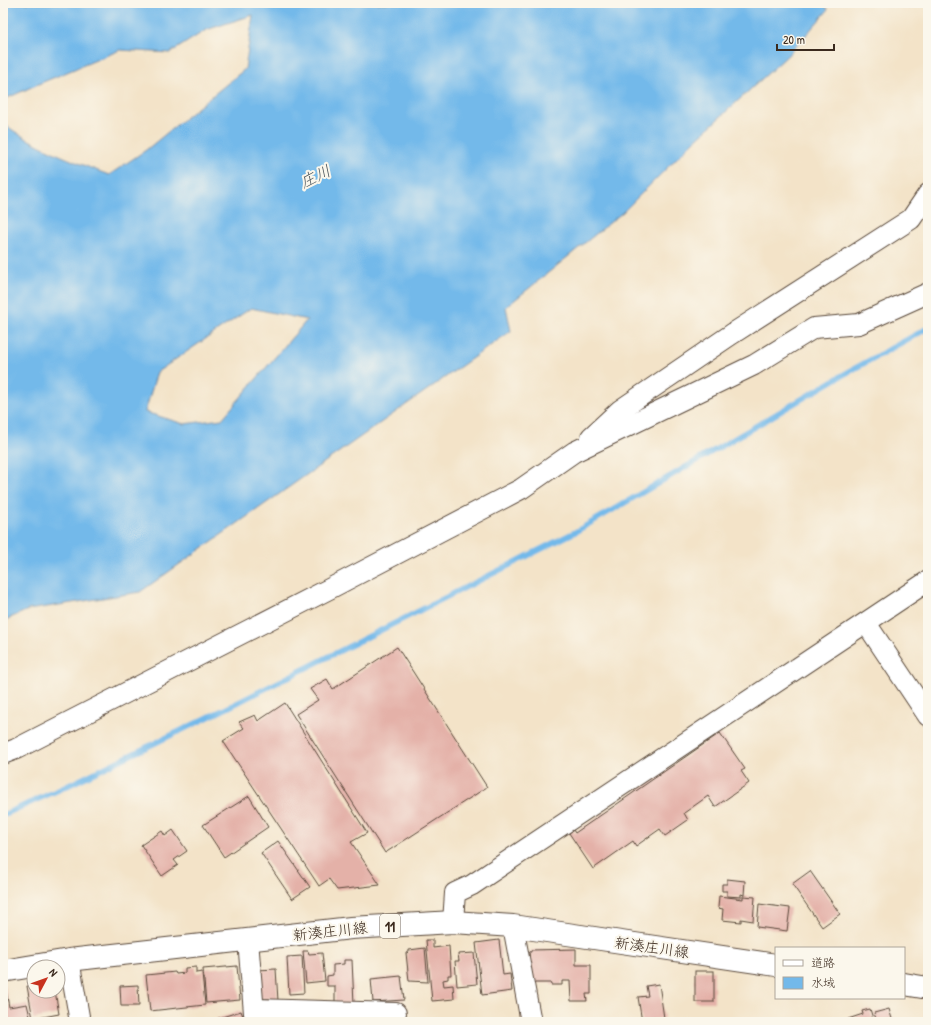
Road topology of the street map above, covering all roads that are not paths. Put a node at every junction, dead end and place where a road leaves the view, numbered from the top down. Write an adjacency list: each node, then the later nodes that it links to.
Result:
1 (928, 194): 3 (street)
2 (928, 293): 3 (street)
3 (574, 452): 7 (street)
4 (928, 581): 5 (street)
5 (866, 623): 6 (street); 8 (street)
6 (928, 716)
7 (3, 754)
8 (453, 922): 9 (main road, 新湊庄川線 / 11); 10 (main road, 新湊庄川線 / 11)
9 (513, 926): 12 (main road, 新湊庄川線 / 11); 19 (street)
10 (248, 940): 11 (main road, 新湊庄川線 / 11); 17 (street)
11 (70, 960): 13 (main road, 新湊庄川線 / 11); 18 (street)
12 (775, 965)
13 (3, 971)
14 (905, 984): 15 (main road)
15 (928, 988)
16 (396, 1013): 17 (street)
17 (255, 1016)
18 (80, 1022)
19 (531, 1022)

